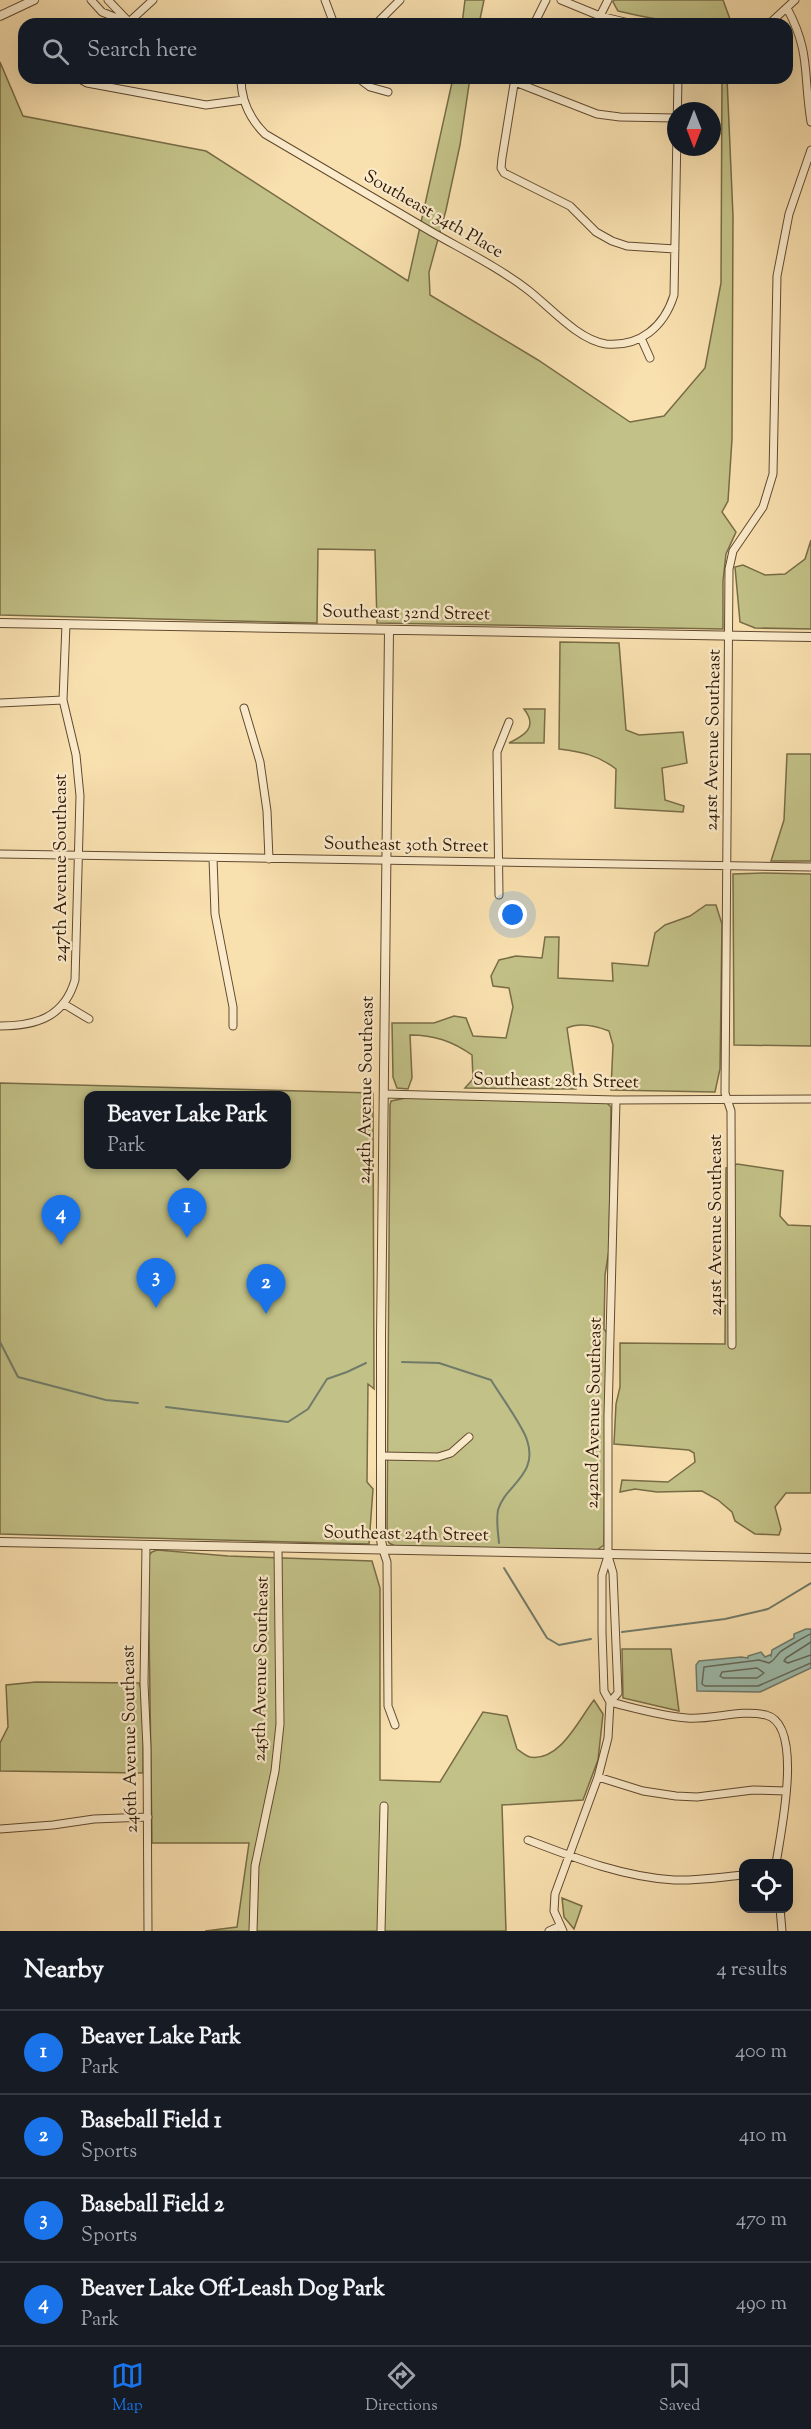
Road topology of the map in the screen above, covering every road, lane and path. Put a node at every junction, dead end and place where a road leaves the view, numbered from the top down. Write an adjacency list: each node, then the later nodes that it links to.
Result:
1 (34, 0): 12 (street)
2 (91, 0): 14 (street)
3 (108, 0): 15 (street)
4 (153, 0): 16 (street)
5 (325, 0): 17 (street)
6 (400, 0): 18 (street)
7 (546, 0): 19 (street)
8 (561, 0): 13 (street)
9 (608, 0): 13 (street)
10 (795, 0): 11 (street)
11 (787, 8): 21 (street); 32 (street)
12 (0, 16)
13 (600, 16): 20 (street)
14 (118, 18)
15 (126, 18)
16 (136, 18)
17 (332, 18)
18 (382, 18)
19 (537, 18)
20 (608, 18)
21 (776, 18)
22 (92, 84): 29 (street)
23 (242, 84): 29 (street, Southeast 34th Place)
24 (366, 84): 28 (street)
25 (514, 84): 35 (street)
26 (525, 84): 31 (street)
27 (678, 84): 30 (street)
28 (388, 92)
29 (243, 100): 36 (street, Southeast 34th Place)
30 (677, 102)
31 (667, 118)
32 (811, 122)
33 (811, 150): 41 (street, 241st Avenue Southeast)
34 (676, 156): 35 (street)
35 (675, 249): 36 (street)
36 (640, 339): 37 (street)
37 (650, 357)
38 (0, 622): 39 (street, Southeast 32nd Street)
39 (66, 624): 40 (street, Southeast 32nd Street); 43 (street, 247th Avenue Southeast)
40 (389, 630): 41 (street, Southeast 32nd Street); 51 (street, 244th Avenue Southeast)
41 (730, 636): 42 (street, Southeast 32nd Street); 53 (street, 241st Avenue Southeast)
42 (811, 637)
43 (63, 700): 44 (street); 48 (street, 247th Avenue Southeast)
44 (0, 704)
45 (244, 708): 50 (street)
46 (509, 722): 52 (street)
47 (0, 854): 48 (street, Southeast 30th Street)
48 (78, 855): 49 (street, Southeast 30th Street); 56 (street, 247th Avenue Southeast)
49 (213, 858): 50 (street, Southeast 30th Street); 59 (street)
50 (269, 859): 51 (street, Southeast 30th Street)
51 (386, 860): 52 (street, Southeast 30th Street); 60 (street, 244th Avenue Southeast)
52 (499, 862): 53 (street, Southeast 30th Street); 55 (street)
53 (728, 865): 54 (street, Southeast 30th Street); 63 (street, 241st Avenue Southeast)
54 (811, 867)
55 (498, 895)
56 (64, 1004): 57 (street); 58 (street)
57 (89, 1019)
58 (0, 1026)
59 (233, 1026)
60 (384, 1094): 62 (street, Southeast 28th Street); 66 (street, 244th Avenue Southeast)
61 (811, 1099): 63 (street, Southeast 28th Street)
62 (616, 1100): 63 (street, Southeast 28th Street); 71 (street, 242nd Avenue Southeast)
63 (728, 1100): 64 (street, 241st Avenue Southeast)
64 (732, 1345)
65 (469, 1437): 66 (street)
66 (381, 1456): 70 (street, 244th Avenue Southeast)
67 (0, 1542): 68 (street, Southeast 24th Street)
68 (146, 1546): 69 (street, Southeast 24th Street); 78 (street, 246th Avenue Southeast)
69 (278, 1549): 70 (street, Southeast 24th Street); 87 (street, 245th Avenue Southeast)
70 (383, 1550): 71 (street, Southeast 24th Street); 74 (street)
71 (608, 1556): 72 (street, Southeast 24th Street); 73 (street, 242nd Avenue Southeast); 73 (street, 242nd Avenue Southeast)
72 (811, 1558)
73 (610, 1702): 75 (street, 242nd Avenue Southeast); 76 (street)
74 (396, 1725)
75 (598, 1777): 76 (street); 81 (street, 242nd Avenue Southeast)
76 (786, 1791): 82 (street)
77 (384, 1806): 88 (street)
78 (148, 1816): 79 (street); 86 (street, 246th Avenue Southeast)
79 (0, 1829)
80 (528, 1840): 81 (street)
81 (570, 1856): 83 (street); 85 (street, 242nd Avenue Southeast)
82 (777, 1859)
83 (739, 1875)
84 (780, 1913): 90 (street)
85 (562, 1929): 89 (street, 242nd Avenue Southeast)
86 (148, 1931)
87 (253, 1931)
88 (381, 1931)
89 (549, 1931)
90 (782, 1931)

